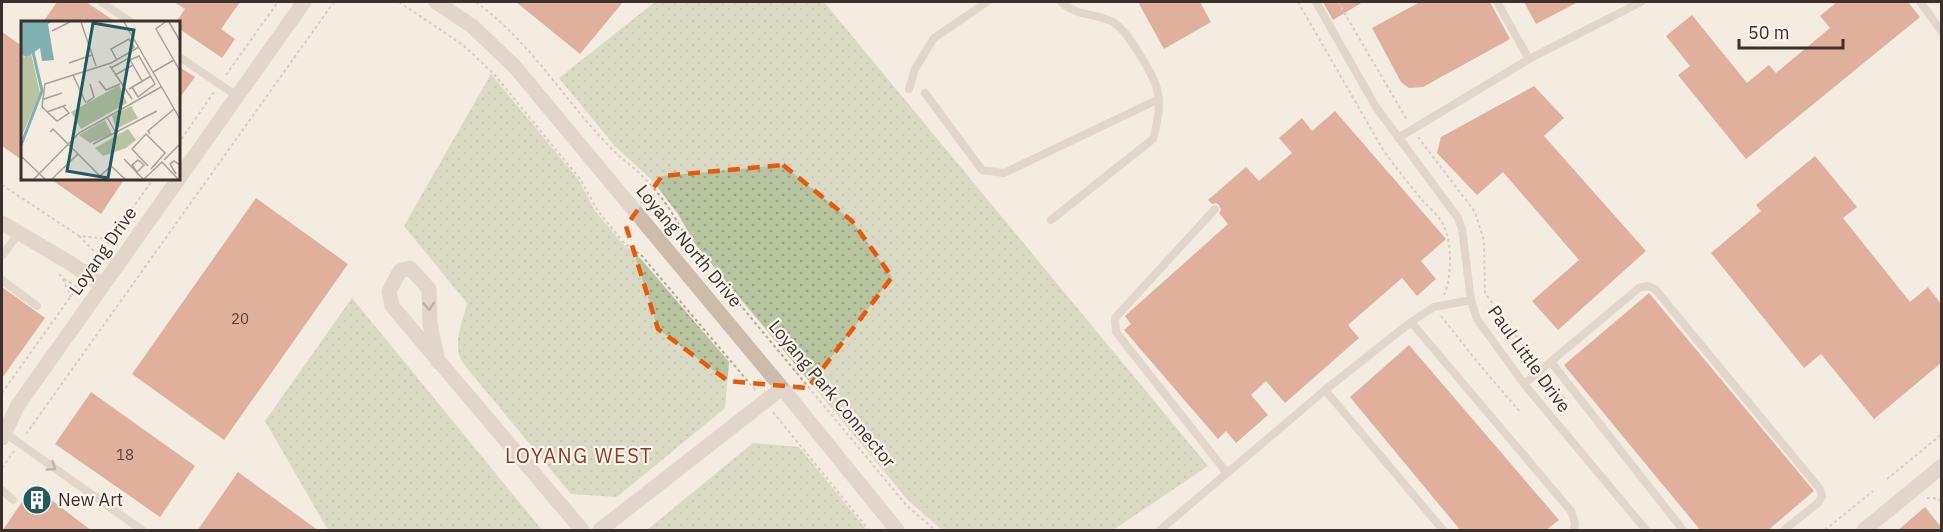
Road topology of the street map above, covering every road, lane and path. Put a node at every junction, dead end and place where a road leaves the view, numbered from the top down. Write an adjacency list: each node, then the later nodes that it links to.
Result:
1 (101, 2): 16 (lane)
2 (278, 2): 20 (path)
3 (304, 2): 23 (street, Loyang Drive)
4 (334, 2): 58 (path)
5 (399, 2): 53 (path)
6 (436, 2): 51 (street, Loyang North Drive)
7 (476, 2): 73 (path, Loyang Park Connector)
8 (987, 2): 21 (lane)
9 (1061, 2): 24 (lane)
10 (1298, 2): 45 (path)
11 (1316, 2): 26 (lane, Paul Little Drive)
12 (1338, 2): 25 (path)
13 (1497, 2): 19 (lane)
14 (1641, 2): 19 (lane)
15 (1920, 2): 17 (lane)
16 (130, 21)
17 (1941, 32)
18 (180, 57): 20 (lane)
19 (1529, 59): 25 (lane)
20 (219, 85): 23 (lane); 27 (path)
21 (909, 89)
22 (925, 93): 24 (lane)
23 (237, 96): 28 (street, Loyang Drive)
24 (1159, 99): 32 (lane)
25 (1412, 129): 26 (lane); 49 (path)
26 (1398, 138): 43 (lane, Paul Little Drive)
27 (180, 141)
28 (180, 177)
29 (178, 180): 41 (street, Loyang Drive)
30 (2, 185): 35 (path)
31 (1215, 209): 61 (lane)
32 (1051, 220)
33 (2, 223): 34 (street)
34 (18, 234): 37 (lane); 41 (street)
35 (79, 236): 36 (path); 38 (path)
36 (111, 240)
37 (2, 256)
38 (98, 256)
39 (62, 277): 42 (path)
40 (2, 280): 44 (lane)
41 (103, 286): 57 (street, Loyang Drive)
42 (78, 288)
43 (1471, 300): 45 (lane); 50 (lane, Paul Little Drive)
44 (37, 306)
45 (1436, 307): 46 (lane); 55 (path)
46 (1411, 322): 52 (lane); 76 (lane)
47 (438, 362): 47 (street, one-way to 47); 69 (street)
48 (1551, 362): 49 (lane); 78 (lane); 79 (lane)
49 (1541, 370): 50 (lane); 54 (path)
50 (1524, 384): 77 (lane, Paul Little Drive)
51 (782, 388): 53 (street); 72 (street, Loyang North Drive)
52 (1325, 390): 61 (lane); 75 (lane)
53 (765, 401): 70 (street); 71 (path)
54 (1570, 406)
55 (1520, 412)
56 (1941, 434): 62 (path)
57 (3, 435): 58 (lane)
58 (19, 444): 59 (path); 68 (lane, one-way to 68)
59 (2, 468)
60 (1940, 472): 81 (street)
61 (1227, 473): 74 (lane)
62 (1887, 479)
63 (2, 490): 66 (lane)
64 (1873, 491): 80 (path)
65 (1921, 498): 67 (path)
66 (13, 501)
67 (1941, 501)
68 (142, 531)
69 (582, 531)
70 (600, 531)
71 (869, 531)
72 (897, 531)
73 (935, 531)
74 (1160, 531)
75 (1443, 531)
76 (1574, 531)
77 (1646, 531)
78 (1683, 531)
79 (1784, 531)
80 (1825, 531)
81 (1864, 531)

